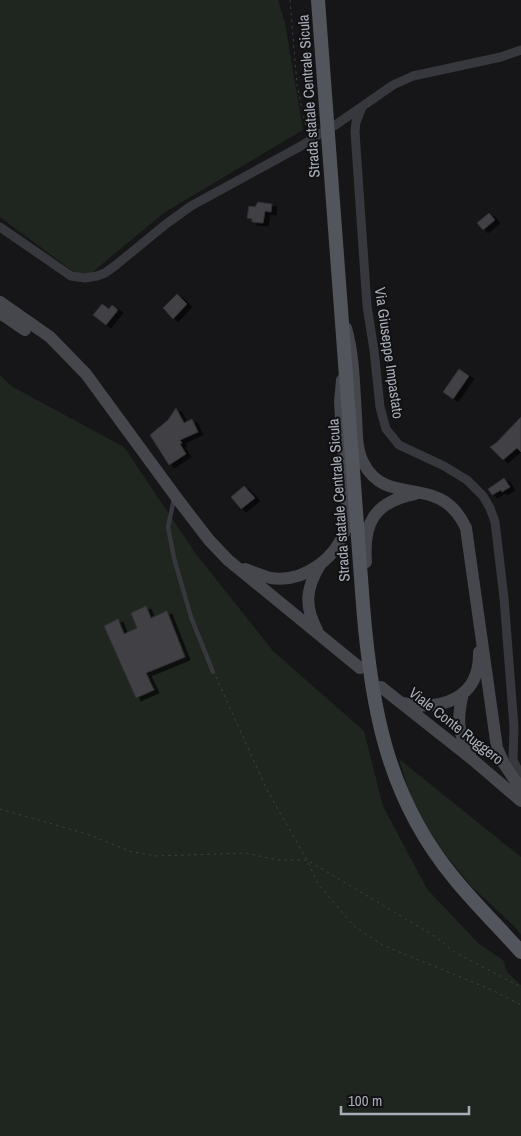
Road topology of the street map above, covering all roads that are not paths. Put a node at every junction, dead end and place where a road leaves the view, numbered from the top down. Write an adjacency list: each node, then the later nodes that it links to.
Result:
1 (318, 0): 8 (main road, Strada statale Centrale Sicula)
2 (521, 50): 3 (street)
3 (362, 107): 4 (street); 23 (street, Via Giuseppe Impastato)
4 (334, 126)
5 (322, 133): 6 (street)
6 (0, 227)
7 (0, 302): 11 (main road)
8 (341, 308): 10 (main road, Strada statale Centrale Sicula); 12 (main road)
9 (0, 313): 11 (main road)
10 (345, 360): 15 (main road); 24 (main road, Strada statale Centrale Sicula)
11 (76, 362): 13 (main road)
12 (422, 493): 16 (main road); 24 (main road)
13 (175, 496): 14 (main road); 19 (lane)
14 (228, 560): 15 (main road); 17 (main road)
15 (320, 565): 17 (main road)
16 (478, 619): 21 (main road); 27 (main road)
17 (318, 633): 18 (main road)
18 (360, 668)
19 (213, 672)
20 (381, 686): 22 (main road, Viale Conte Ruggero)
21 (463, 693): 22 (main road); 25 (main road)
22 (400, 702): 25 (main road, Viale Conte Ruggero)
23 (518, 725): 26 (street, Via Giuseppe Impastato)
24 (388, 758): 28 (main road, Strada statale Centrale Sicula)
25 (472, 759): 27 (main road, Viale Conte Ruggero)
26 (521, 776)
27 (519, 794)
28 (475, 902): 29 (main road); 30 (main road, Strada statale Centrale Sicula)
29 (521, 942)
30 (521, 952)

